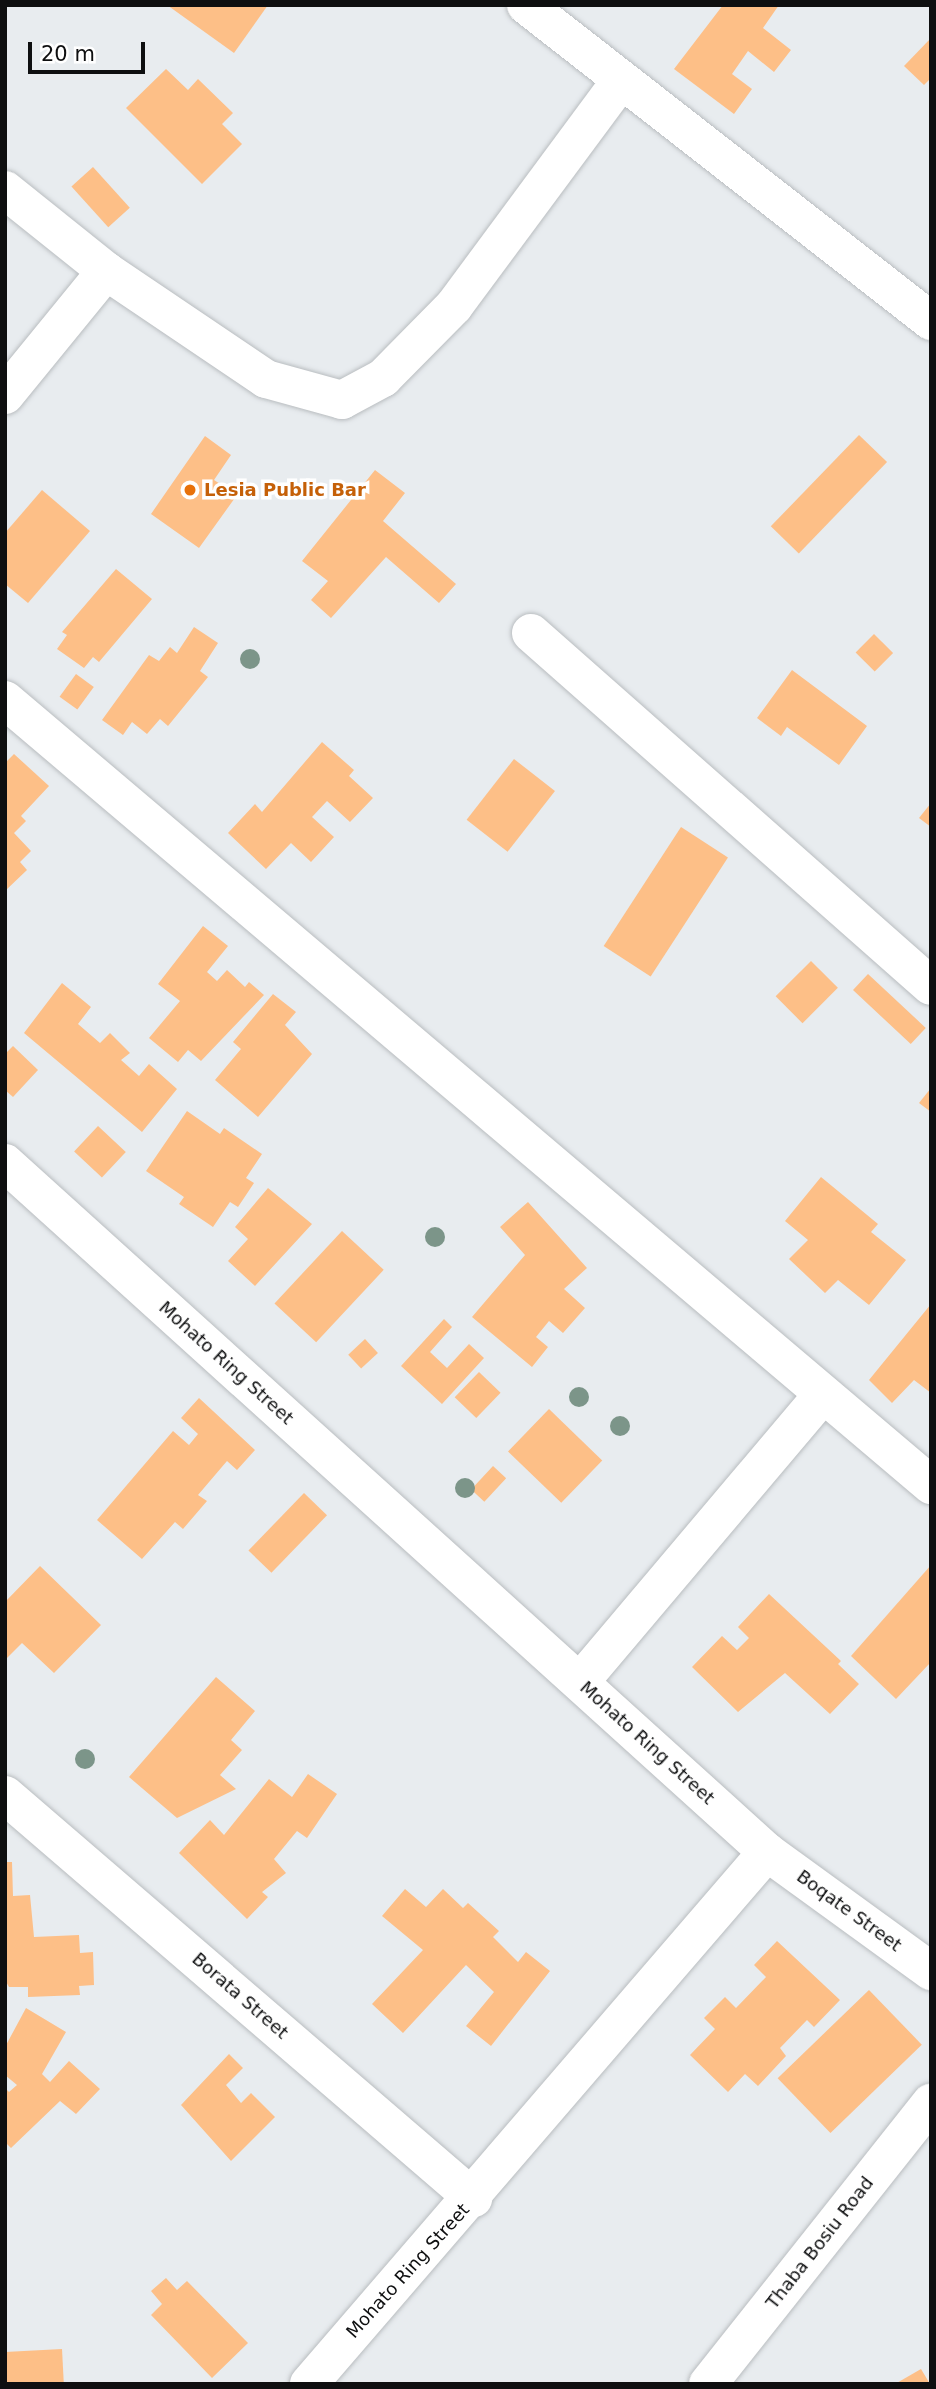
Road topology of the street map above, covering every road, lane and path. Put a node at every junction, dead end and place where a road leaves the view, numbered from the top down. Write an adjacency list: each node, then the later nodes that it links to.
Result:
1 (526, 5): 2 (street)
2 (610, 72): 4 (street); 5 (street)
3 (5, 190): 4 (street)
4 (106, 271): 6 (street)
5 (931, 321)
6 (5, 395)
7 (531, 633): 9 (street)
8 (5, 700): 11 (street)
9 (931, 986)
10 (5, 1163): 13 (street, Mohato Ring Street)
11 (821, 1396): 12 (street); 13 (street)
12 (931, 1485)
13 (580, 1682): 15 (street, Mohato Ring Street)
14 (5, 1796): 18 (street, Borata Street)
15 (767, 1852): 16 (street, Boqate Street); 18 (street, Mohato Ring Street)
16 (931, 1971)
17 (931, 2103): 20 (street, Thaba Bosiu Road)
18 (473, 2198): 19 (street, Mohato Ring Street)
19 (309, 2384)
20 (708, 2384)

